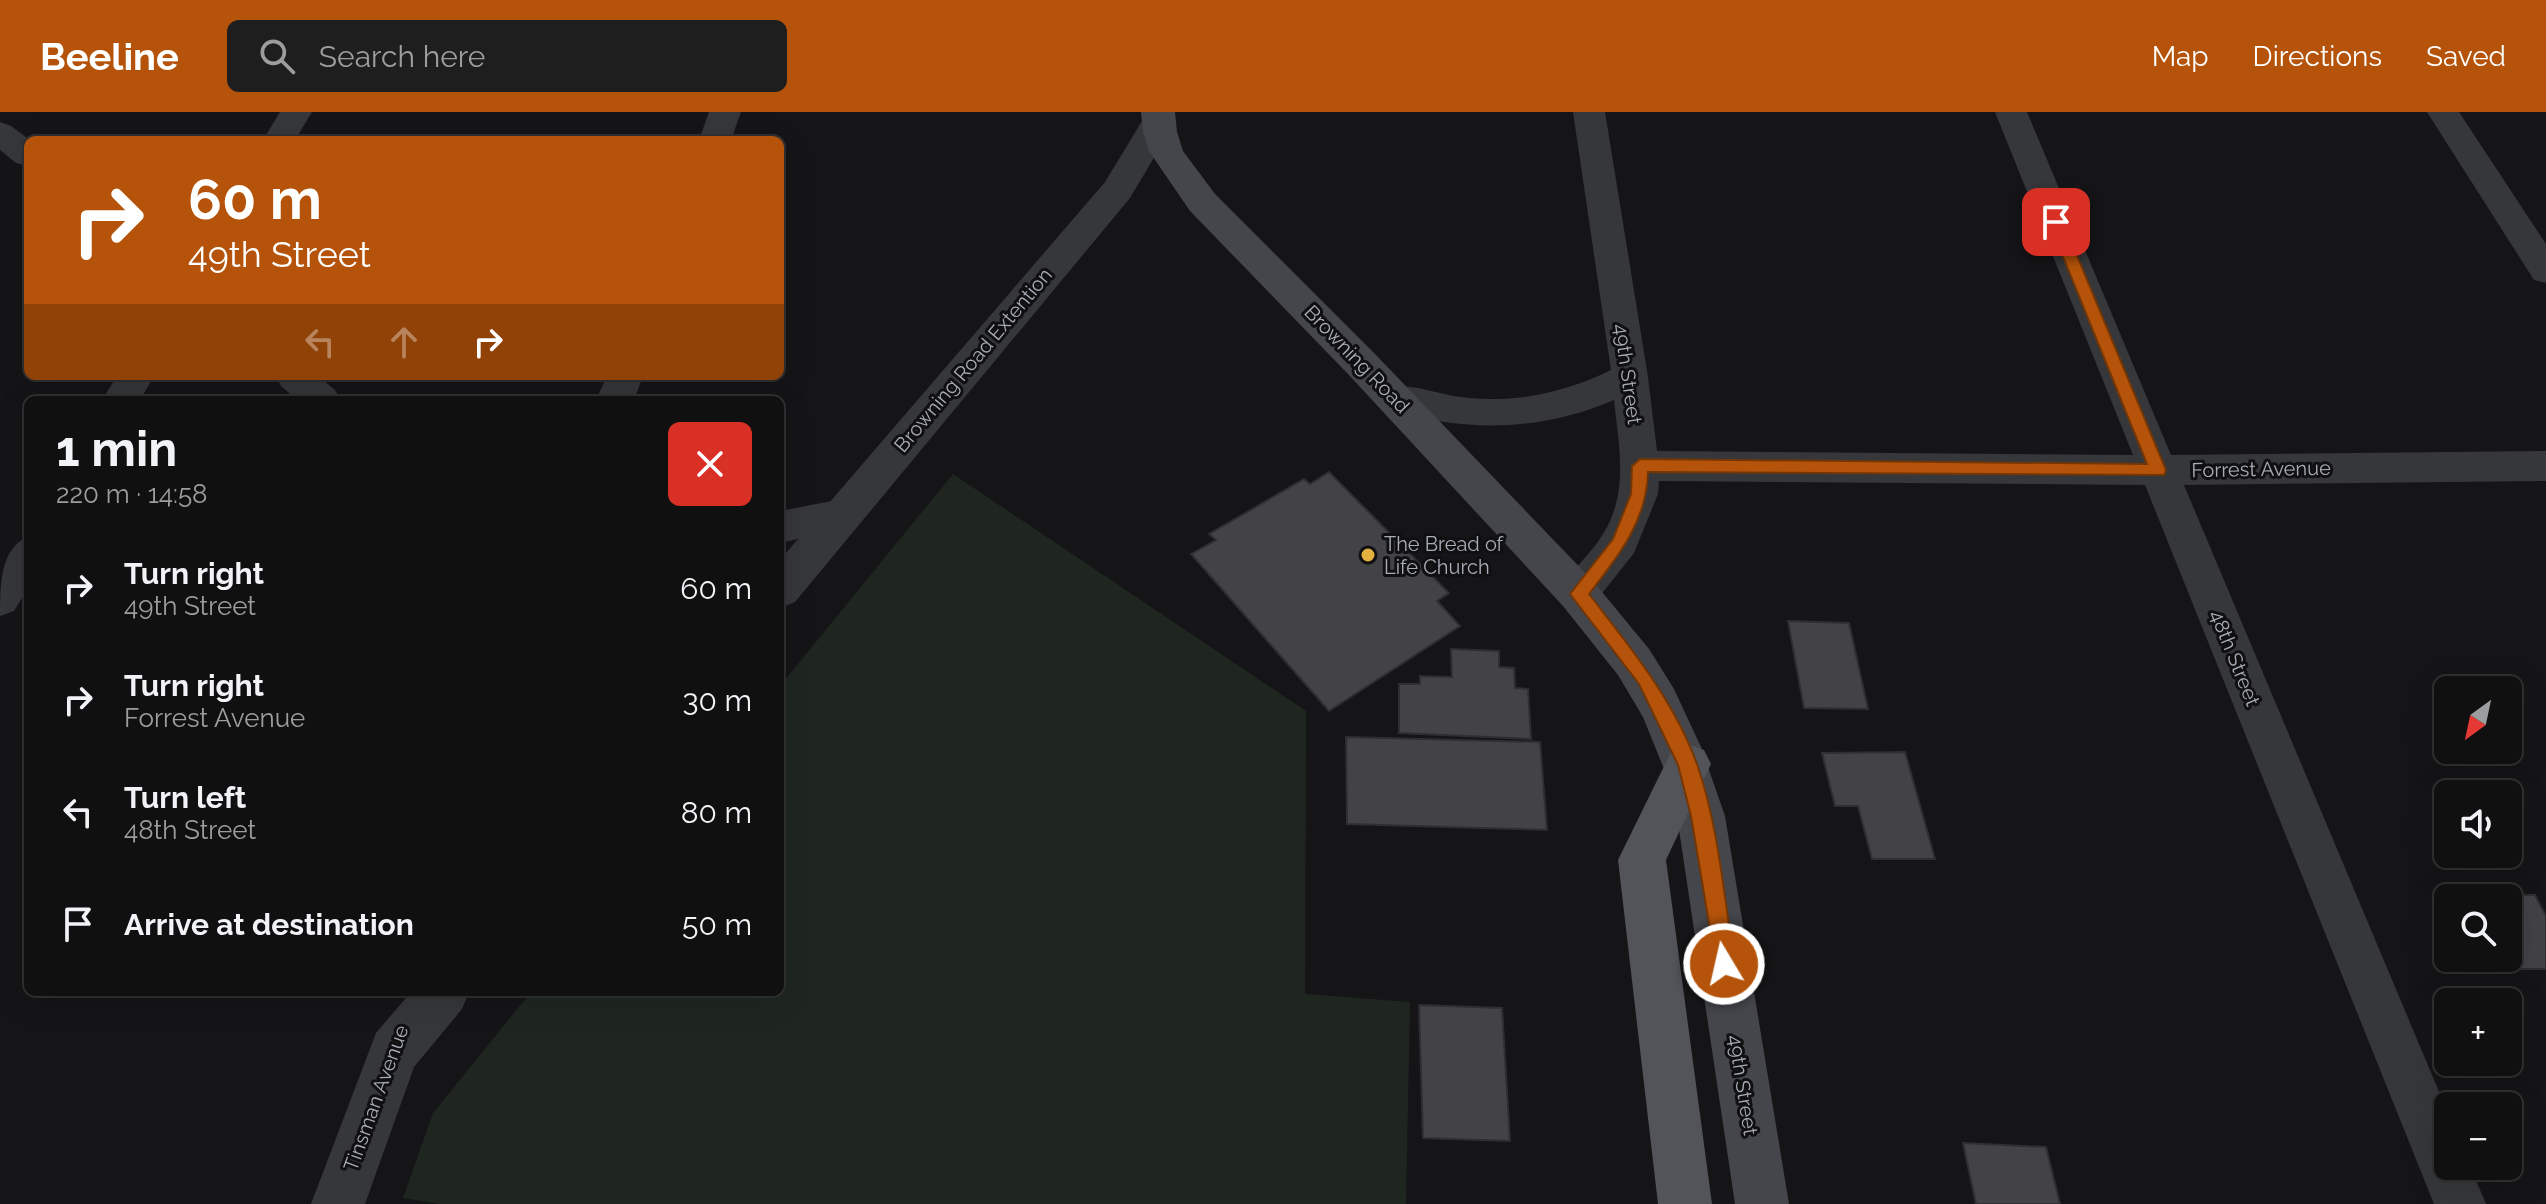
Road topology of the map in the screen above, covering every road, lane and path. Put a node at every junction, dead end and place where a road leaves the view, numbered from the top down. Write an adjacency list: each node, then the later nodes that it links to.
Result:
1 (296, 112): 8 (street)
2 (725, 112): 9 (street)
3 (1589, 112): 12 (street, 49th Street)
4 (2011, 112): 18 (street, 48th Street)
5 (2443, 112): 11 (street)
6 (1158, 118): 15 (main road, Browning Road); 19 (street, Browning Road Extention)
7 (0, 133): 10 (street)
8 (281, 136)
9 (716, 136)
10 (24, 152)
11 (2546, 271)
12 (1630, 377): 15 (street); 16 (street, 49th Street)
13 (299, 380): 14 (street)
14 (317, 396)
15 (1396, 398): 23 (main road, Browning Road)
16 (1640, 466): 18 (street, Forrest Avenue); 23 (street, 49th Street)
17 (2546, 466): 18 (street, Forrest Avenue)
18 (2158, 470): 32 (street, 48th Street)
19 (842, 515): 20 (street); 22 (street, Browning Road Extention)
20 (784, 526)
21 (24, 560): 24 (street)
22 (784, 585)
23 (1578, 594): 25 (main road, 49th Street)
24 (0, 599)
25 (1688, 764): 30 (main road); 31 (main road, 49th Street)
26 (412, 996): 28 (street, Tinsman Avenue)
27 (441, 996): 28 (street)
28 (394, 1051): 29 (street, Tinsman Avenue)
29 (338, 1204)
30 (1685, 1204)
31 (1762, 1204)
32 (2460, 1204)

